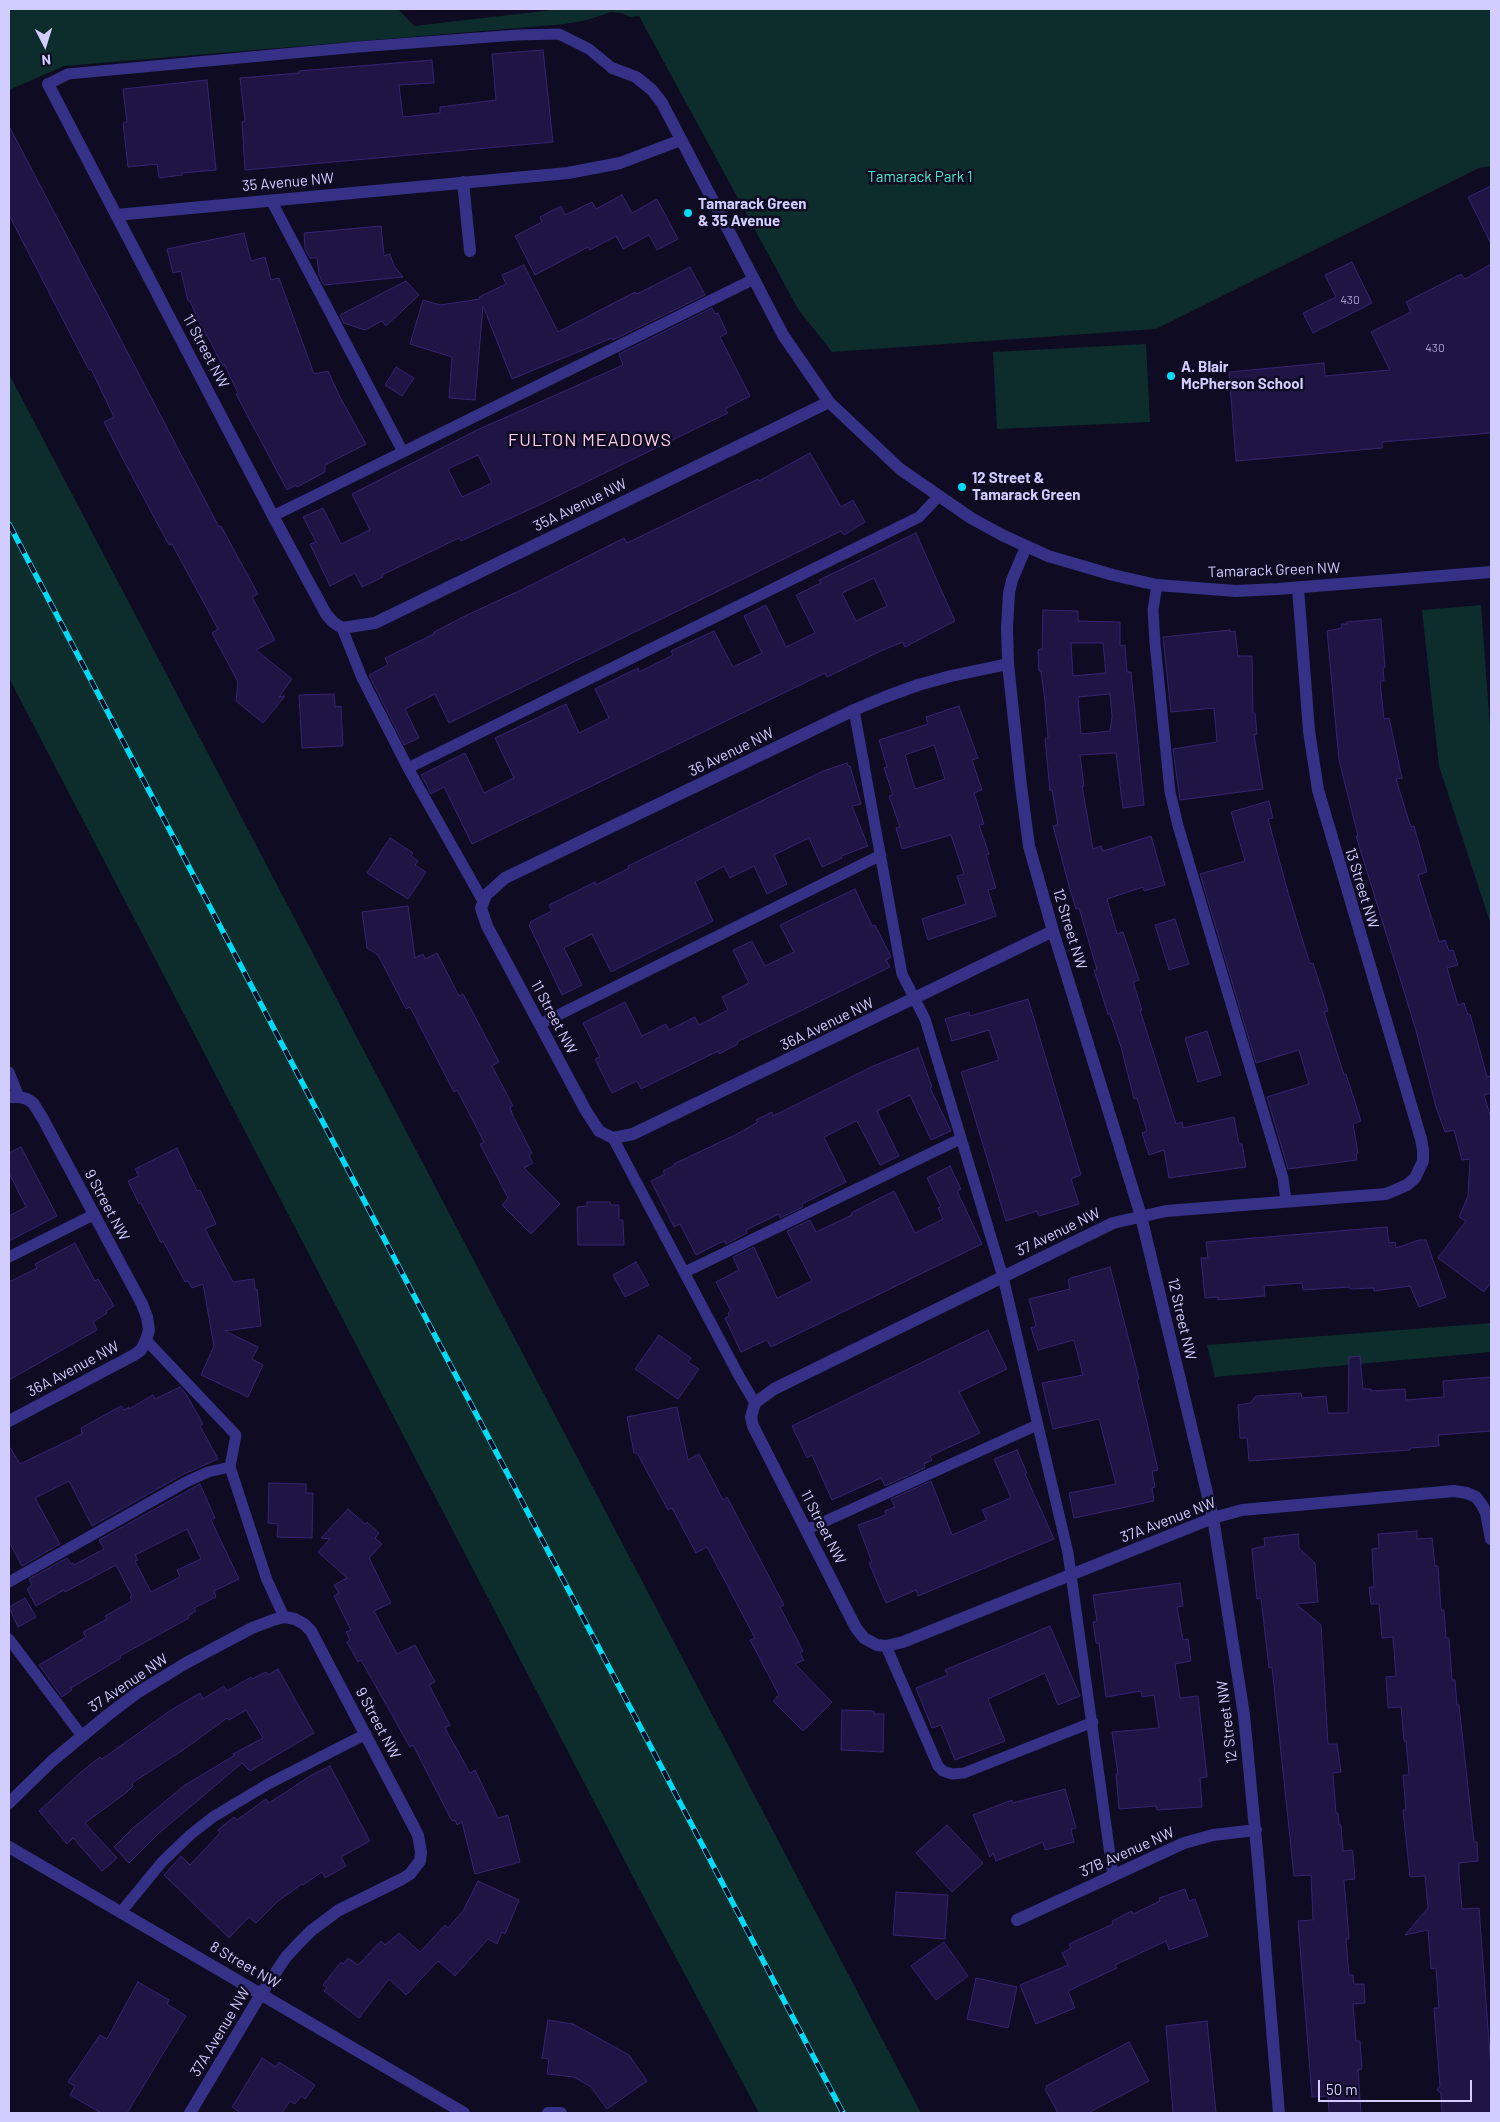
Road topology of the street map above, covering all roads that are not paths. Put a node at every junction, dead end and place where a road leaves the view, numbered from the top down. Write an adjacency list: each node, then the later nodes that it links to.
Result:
1 (612, 68): 2 (lane); 3 (street, Tamarack Green NW)
2 (48, 84): 6 (street, 11 Street NW)
3 (681, 140): 4 (street, 35 Avenue NW); 8 (street, Tamarack Green NW)
4 (464, 182): 5 (street, 35 Avenue NW); 7 (street)
5 (271, 200): 6 (street, 35 Avenue NW); 10 (lane)
6 (116, 215): 12 (street, 11 Street NW)
7 (470, 251)
8 (754, 279): 9 (street, Tamarack Green NW); 10 (lane)
9 (829, 402): 11 (street, Tamarack Green NW); 17 (street, 35A Avenue NW)
10 (403, 452): 12 (lane)
11 (938, 497): 13 (street, Tamarack Green NW); 20 (lane)
12 (273, 516): 17 (street, 11 Street NW)
13 (1026, 547): 15 (street, Tamarack Green NW); 18 (street, 12 Street NW)
14 (1491, 572): 16 (street, Tamarack Green NW)
15 (1156, 585): 16 (street, Tamarack Green NW); 31 (lane)
16 (1298, 588): 30 (street, 13 Street NW)
17 (342, 628): 20 (lane)
18 (1008, 664): 19 (street, 36 Avenue NW); 23 (street, 12 Street NW)
19 (854, 710): 21 (lane); 22 (street, 36 Avenue NW)
20 (408, 768): 22 (lane)
21 (881, 855): 24 (lane); 25 (lane)
22 (482, 901): 25 (street, 11 Street NW)
23 (1053, 931): 24 (street, 36A Avenue NW); 33 (street, 12 Street NW)
24 (915, 999): 28 (street, 36A Avenue NW); 29 (lane)
25 (540, 1024): 28 (street, 11 Street NW)
26 (9, 1072): 27 (lane)
27 (14, 1097): 32 (street, 9 Street NW)
28 (612, 1138): 35 (lane)
29 (960, 1139): 35 (lane); 36 (lane)
30 (1407, 1185): 31 (street, 37 Avenue NW)
31 (1286, 1202): 33 (street, 37 Avenue NW)
32 (93, 1215): 34 (lane); 37 (street, 9 Street NW)
33 (1141, 1216): 36 (street, 37 Avenue NW); 42 (street, 12 Street NW)
34 (9, 1257)
35 (685, 1272): 38 (lane)
36 (1003, 1277): 38 (street, 37 Avenue NW); 40 (lane)
37 (146, 1340): 39 (street, 36A Avenue NW); 41 (lane)
38 (754, 1405): 43 (street, 11 Street NW)
39 (9, 1421)
40 (1037, 1425): 43 (lane); 45 (lane)
41 (230, 1467): 46 (lane); 47 (lane)
42 (1213, 1518): 44 (street, 37A Avenue NW); 45 (street, 37A Avenue NW); 54 (street, 12 Street NW)
43 (806, 1530): 49 (street, 11 Street NW)
44 (1491, 1539)
45 (1071, 1576): 49 (street, 37A Avenue NW); 50 (lane)
46 (9, 1582)
47 (284, 1617): 51 (street, 9 Street NW); 52 (street, 37 Avenue NW)
48 (9, 1639): 52 (lane)
49 (886, 1646): 50 (lane)
50 (1093, 1722): 57 (lane)
51 (366, 1734): 56 (street, 9 Street NW); 58 (lane)
52 (82, 1736): 53 (street, 37 Avenue NW)
53 (9, 1803)
54 (1256, 1830): 57 (street, 37B Avenue NW); 65 (street, 12 Street NW)
55 (9, 1847): 58 (street, 8 Street NW)
56 (420, 1861): 60 (street, 37A Avenue NW)
57 (1113, 1876): 59 (street, 37B Avenue NW)
58 (121, 1912): 60 (street, 8 Street NW)
59 (1017, 1920)
60 (261, 1994): 61 (street, 37A Avenue NW); 62 (street, 8 Street NW)
61 (190, 2113)
62 (464, 2113)
63 (548, 2113): 64 (street)
64 (561, 2113)
65 (1278, 2113)

